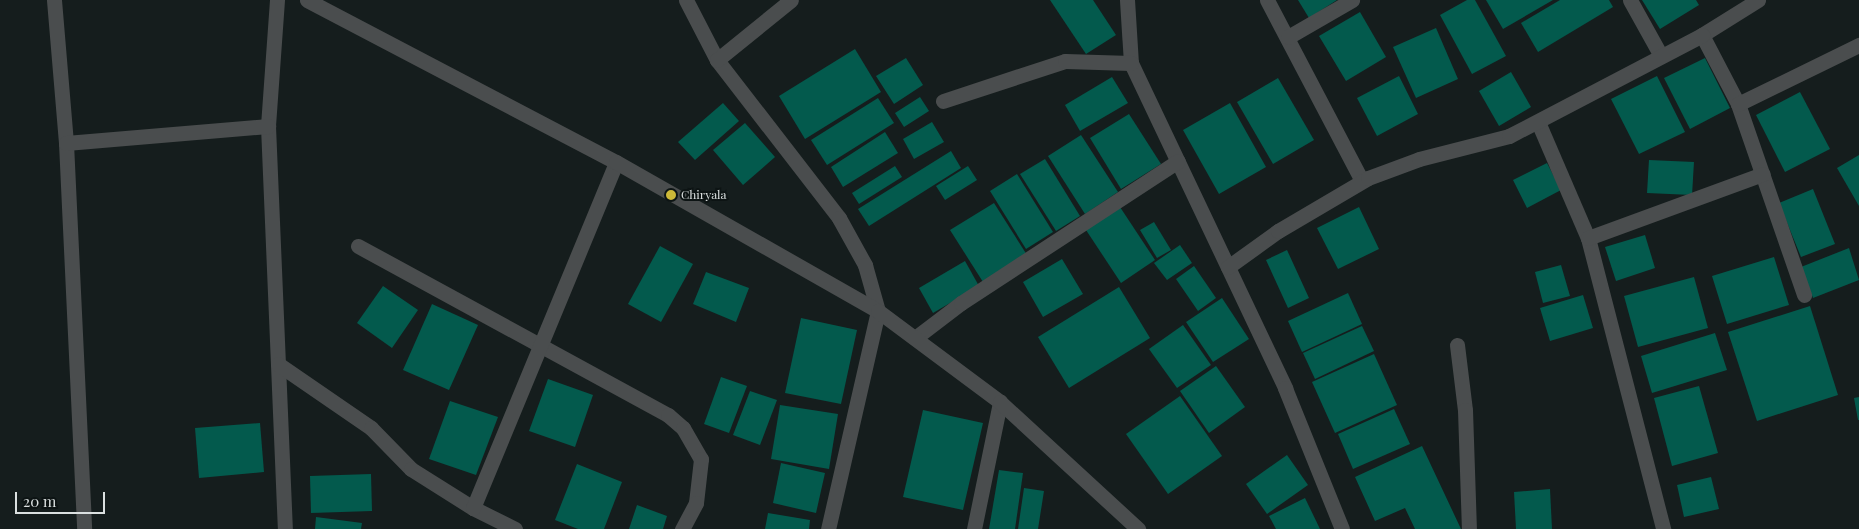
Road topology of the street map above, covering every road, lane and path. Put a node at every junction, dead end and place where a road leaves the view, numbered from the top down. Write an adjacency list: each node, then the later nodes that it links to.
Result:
1 (54, 0): 21 (street)
2 (277, 0): 20 (street)
3 (307, 0): 23 (street)
4 (686, 0): 15 (street)
5 (791, 0): 15 (street)
6 (1127, 0): 16 (street)
7 (1267, 0): 12 (street)
8 (1352, 0): 12 (street)
9 (1630, 0): 14 (street)
10 (1758, 0): 11 (street)
11 (1702, 35): 14 (street); 18 (street)
12 (1288, 37): 25 (street)
13 (1859, 46): 18 (street)
14 (1662, 56): 19 (street)
15 (717, 60): 30 (street)
16 (1131, 64): 17 (street); 22 (street)
17 (944, 101)
18 (1738, 104): 24 (street)
19 (1538, 122): 25 (street); 26 (street)
20 (268, 126): 21 (street); 34 (street)
21 (66, 144): 37 (street)
22 (1178, 161): 28 (street); 31 (street)
23 (616, 162): 30 (street); 33 (street)
24 (1763, 174): 26 (street); 29 (street)
25 (1362, 181): 28 (street)
26 (1588, 238): 46 (street)
27 (358, 246): 33 (street)
28 (1228, 267): 44 (street)
29 (1804, 295)
30 (878, 311): 31 (street); 41 (street)
31 (915, 338): 35 (street)
32 (1457, 345): 45 (street)
33 (539, 346): 36 (street); 40 (street)
34 (278, 364): 36 (street); 38 (street)
35 (1000, 402): 42 (street); 43 (street)
36 (473, 508): 39 (street)
37 (84, 529)
38 (285, 529)
39 (515, 529)
40 (682, 529)
41 (828, 529)
42 (974, 529)
43 (1138, 529)
44 (1342, 529)
45 (1469, 529)
46 (1663, 529)

